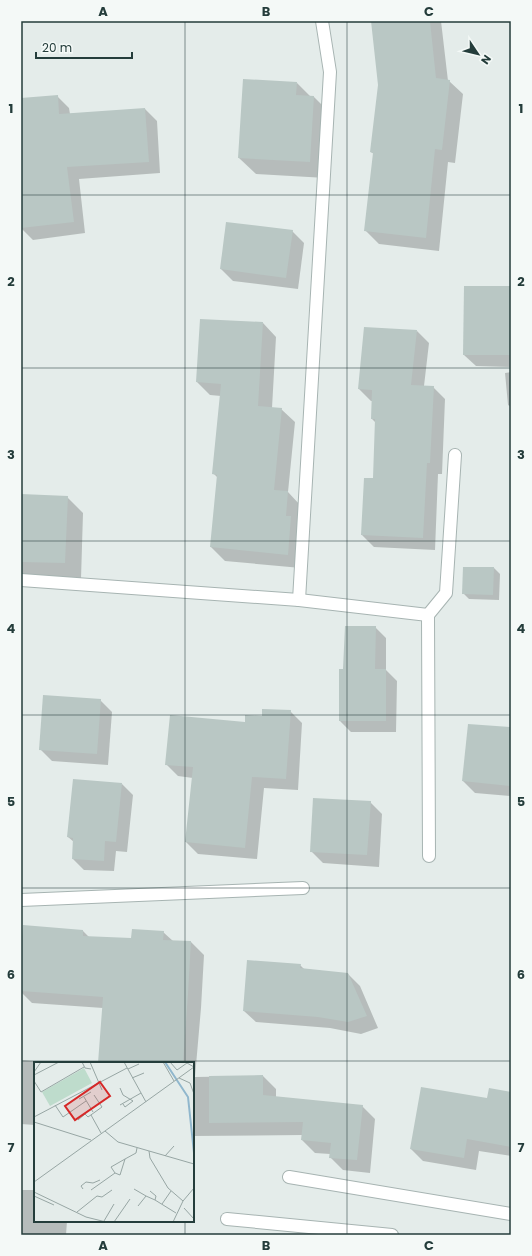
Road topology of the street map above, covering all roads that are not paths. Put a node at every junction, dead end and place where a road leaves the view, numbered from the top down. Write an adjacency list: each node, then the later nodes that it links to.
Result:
1 (322, 21): 4 (street)
2 (455, 455): 5 (street)
3 (21, 580): 4 (street)
4 (299, 600): 5 (street)
5 (428, 615): 6 (street)
6 (429, 856)
7 (302, 888): 8 (street)
8 (21, 900)
9 (289, 1178): 10 (street)
10 (511, 1214)
11 (227, 1219): 12 (street)
12 (392, 1235)

